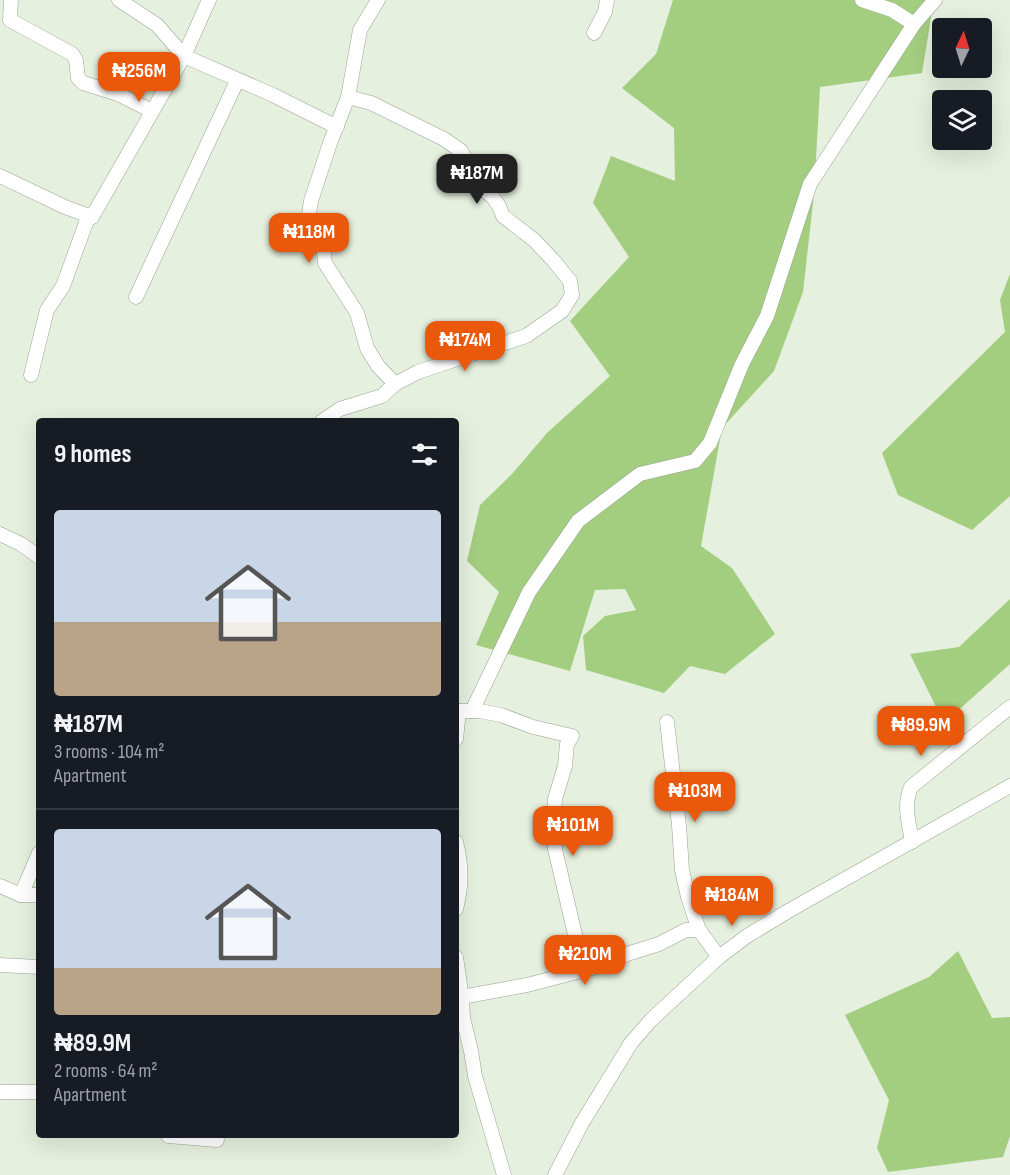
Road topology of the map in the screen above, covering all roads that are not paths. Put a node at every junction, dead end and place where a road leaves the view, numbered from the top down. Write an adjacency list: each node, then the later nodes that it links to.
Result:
1 (11, 0): 13 (street)
2 (119, 0): 10 (street)
3 (209, 0): 10 (street)
4 (378, 0): 12 (street)
5 (607, 0): 9 (street)
6 (862, 0): 8 (street)
7 (935, 0): 8 (street)
8 (914, 24): 24 (street)
9 (594, 33)
10 (184, 56): 11 (street); 13 (street)
11 (237, 81): 14 (street); 17 (street)
12 (348, 97): 14 (street); 19 (street)
13 (152, 111): 16 (street)
14 (337, 128): 19 (street)
15 (0, 176): 16 (street)
16 (92, 217): 18 (street)
17 (136, 297)
18 (31, 375)
19 (394, 384): 20 (street)
20 (327, 418)
21 (0, 534): 22 (street)
22 (36, 555)
23 (1010, 707): 27 (street)
24 (462, 711): 38 (street)
25 (667, 722): 34 (street)
26 (1010, 786): 27 (street)
27 (912, 842): 35 (street)
28 (459, 855): 33 (street)
29 (36, 860): 31 (street)
30 (0, 886): 31 (street)
31 (21, 895): 32 (street)
32 (36, 895)
33 (459, 896)
34 (699, 930): 35 (street); 38 (street)
35 (719, 957): 45 (street)
36 (0, 965): 37 (street)
37 (36, 967)
38 (580, 971): 39 (street)
39 (459, 998): 44 (street)
40 (0, 1092): 41 (street)
41 (36, 1092)
42 (192, 1138): 43 (street)
43 (217, 1140)
44 (504, 1175)
45 (555, 1175)

